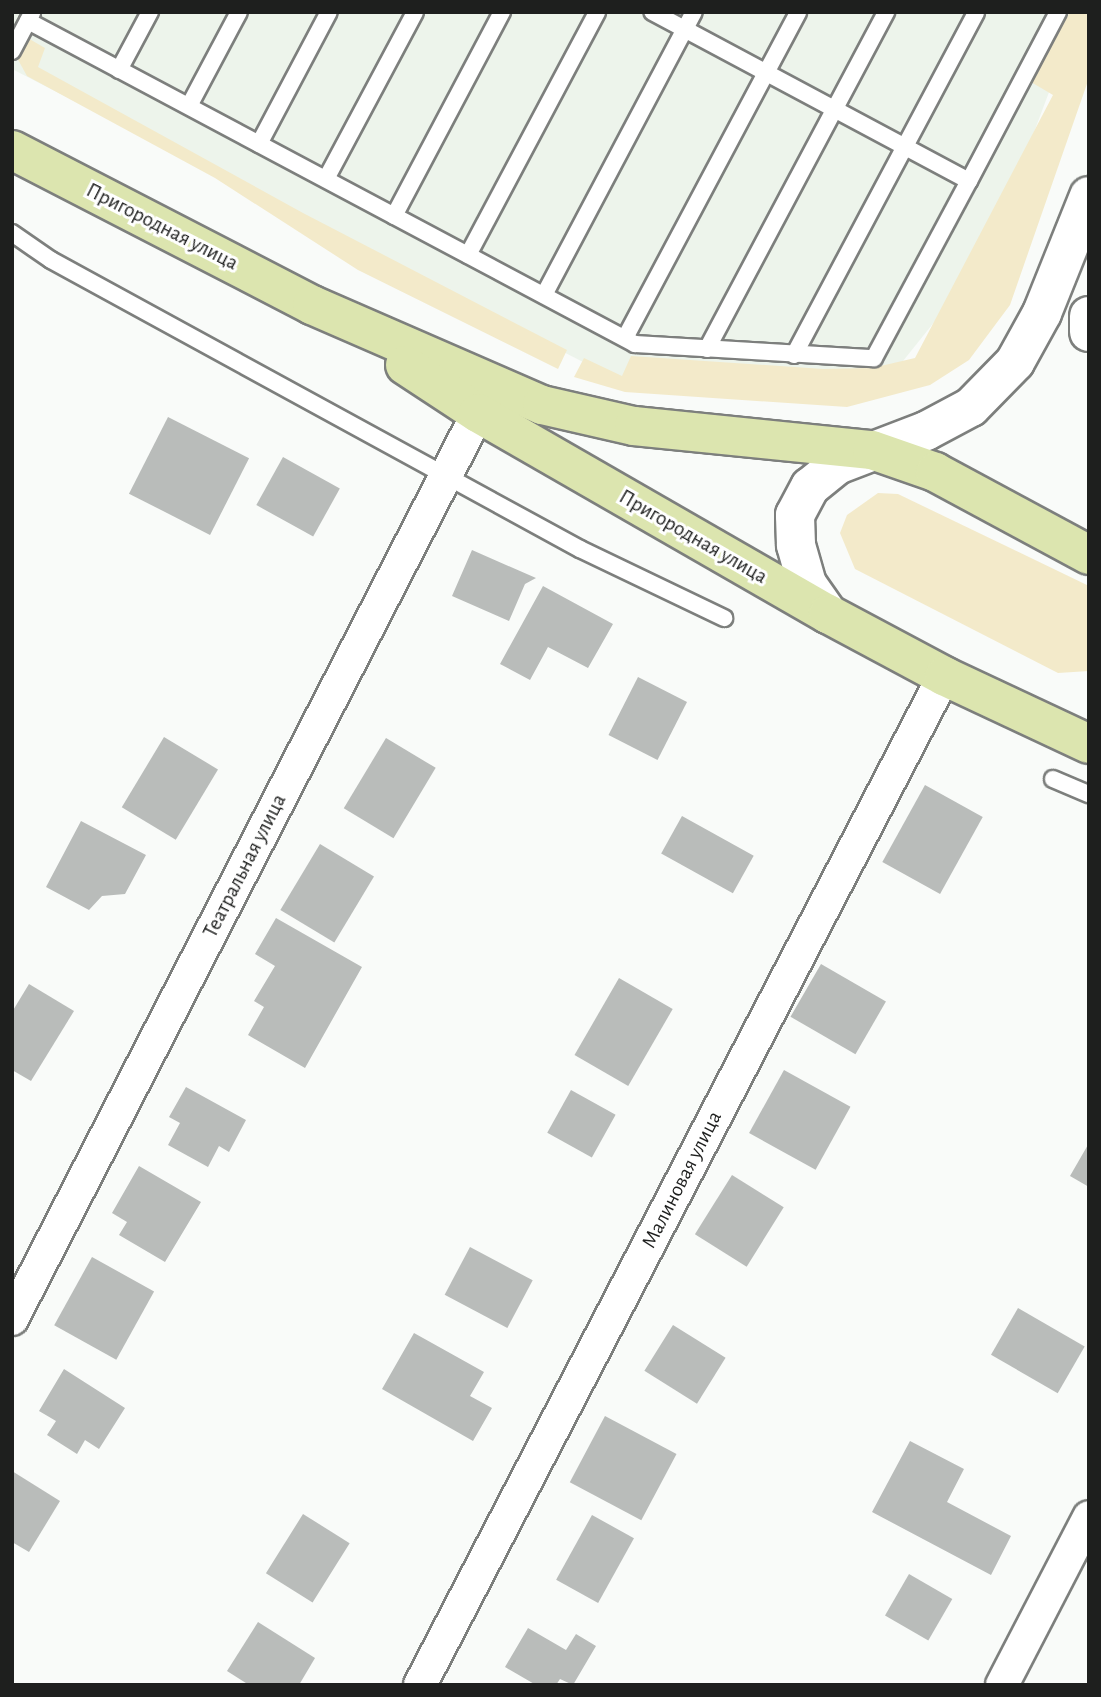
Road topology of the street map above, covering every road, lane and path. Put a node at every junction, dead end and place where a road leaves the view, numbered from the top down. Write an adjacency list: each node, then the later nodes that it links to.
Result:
1 (150, 12): 16 (lane)
2 (239, 12): 18 (lane)
3 (329, 12): 20 (lane)
4 (415, 12): 23 (lane)
5 (502, 12): 26 (lane)
6 (597, 12): 28 (lane)
7 (652, 12): 14 (lane)
8 (694, 12): 14 (lane)
9 (798, 12): 17 (lane)
10 (886, 12): 19 (lane)
11 (976, 12): 21 (lane)
12 (1058, 12): 24 (lane)
13 (31, 17): 15 (lane); 16 (lane)
14 (685, 30): 17 (lane); 29 (lane)
15 (12, 51)
16 (119, 70): 18 (lane)
17 (766, 73): 19 (lane); 33 (lane)
18 (189, 106): 20 (lane)
19 (835, 109): 21 (lane); 34 (lane)
20 (259, 144): 23 (lane)
21 (904, 147): 24 (lane); 35 (lane)
22 (12, 150): 30 (main road, Пригородная улица)
23 (326, 179): 26 (lane)
24 (969, 181): 35 (lane)
25 (1089, 196): 37 (street)
26 (394, 216): 28 (lane)
27 (12, 233): 38 (lane)
28 (468, 255): 29 (lane)
29 (544, 295): 33 (lane)
30 (312, 305): 36 (main road, Пригородная улица); 37 (main road, Пригородная улица)
31 (1089, 316): 32 (street)
32 (1089, 332)
33 (625, 338): 34 (lane)
34 (707, 349): 35 (lane)
35 (794, 355)
36 (478, 413): 38 (street, Театральная улица); 40 (main road, Пригородная улица)
37 (872, 450): 39 (main road, Пригородная улица); 40 (street)
38 (446, 475): 41 (lane); 46 (street, Театральная улица)
39 (1089, 555)
40 (828, 614): 42 (main road, Пригородная улица)
41 (724, 618)
42 (944, 676): 43 (main road, Пригородная улица); 48 (street, Малиновая улица)
43 (1081, 736)
44 (1053, 779): 45 (lane)
45 (1089, 794)
46 (12, 1319)
47 (1089, 1517): 49 (street)
48 (420, 1685)
49 (1002, 1685)

